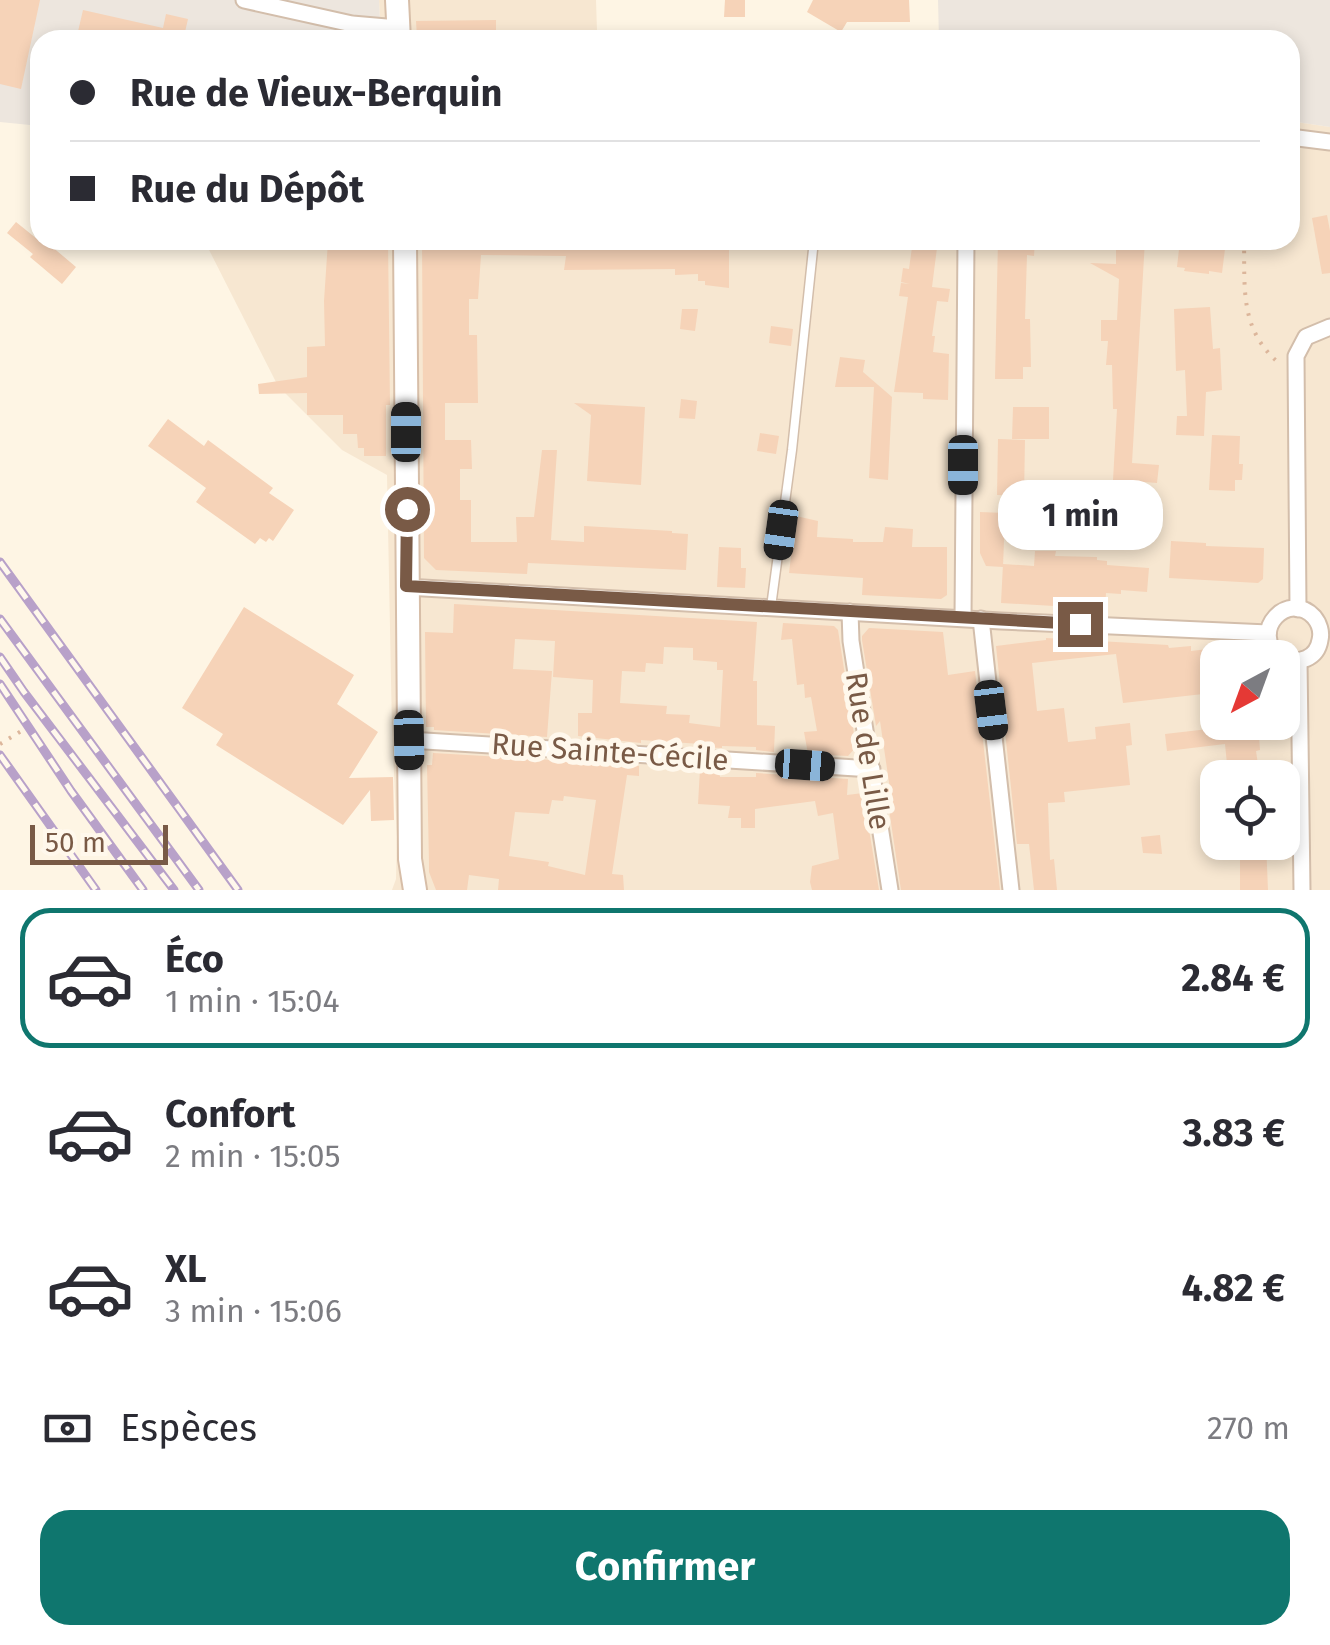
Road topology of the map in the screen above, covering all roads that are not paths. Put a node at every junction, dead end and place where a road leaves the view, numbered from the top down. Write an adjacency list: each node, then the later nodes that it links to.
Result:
1 (244, 0): 3 (street)
2 (397, 0): 4 (street)
3 (380, 30)
4 (398, 30)
5 (1300, 138): 6 (street)
6 (1330, 142)
7 (405, 250): 11 (street)
8 (813, 250): 12 (lane)
9 (966, 250): 15 (street)
10 (1330, 327): 13 (street)
11 (406, 586): 12 (street); 21 (street)
12 (771, 608): 14 (street)
13 (1298, 609): 17 (street); 18 (street)
14 (850, 612): 15 (street); 23 (street, Rue de Lille)
15 (963, 618): 16 (street)
16 (981, 619): 18 (street); 26 (street)
17 (1325, 625): 20 (street)
18 (1268, 633): 19 (street)
19 (1269, 640)
20 (1300, 658)
21 (409, 740): 23 (street, Rue Sainte-Cécile); 24 (street)
22 (1293, 740): 27 (street)
23 (872, 768): 25 (street, Rue de Lille)
24 (415, 890)
25 (890, 890)
26 (1011, 890)
27 (1302, 890)

